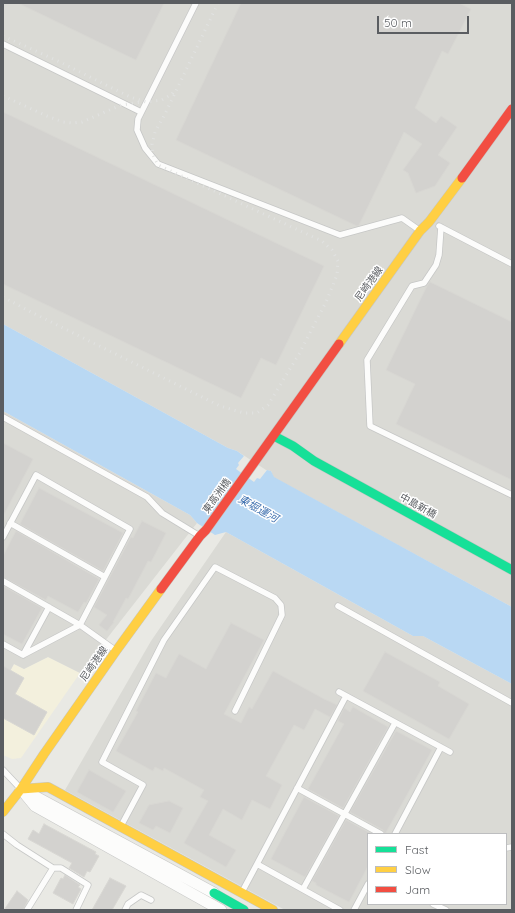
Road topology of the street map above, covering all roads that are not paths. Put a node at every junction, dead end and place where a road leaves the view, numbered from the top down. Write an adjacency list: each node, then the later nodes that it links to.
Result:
1 (196, 3): 4 (lane)
2 (3, 44): 4 (lane)
3 (512, 109): 5 (main road, 尼崎港線)
4 (141, 112): 7 (lane)
5 (429, 222): 6 (lane); 7 (main road, 尼崎港線)
6 (441, 227): 8 (lane); 12 (lane)
7 (420, 231): 10 (main road, 尼崎港線)
8 (512, 264)
9 (3, 417): 14 (lane)
10 (274, 436): 11 (main road, 尼崎港線); 16 (main road, 中島新橋)
11 (246, 474): 14 (main road, 東高洲橋)
12 (512, 495)
13 (10, 524): 15 (lane); 17 (lane); 17 (lane)
14 (203, 533): 23 (main road, 尼崎港線)
15 (3, 537)
16 (512, 570)
17 (105, 577): 21 (lane)
18 (3, 581): 20 (lane)
19 (338, 606): 27 (lane)
20 (49, 608): 21 (lane); 24 (lane)
21 (80, 625): 23 (lane); 24 (lane)
22 (3, 644): 24 (lane)
23 (116, 651): 34 (main road, 尼崎港線)
24 (23, 656)
25 (339, 692): 26 (lane)
26 (346, 696): 29 (lane); 33 (lane)
27 (512, 703)
28 (234, 711): 37 (lane)
29 (396, 723): 30 (lane); 36 (lane)
30 (441, 747): 31 (lane); 39 (lane)
31 (450, 752)
32 (3, 770): 34 (lane)
33 (297, 788): 36 (lane); 41 (lane)
34 (21, 789): 35 (main road, 尼崎港線); 37 (main road); 45 (street); 53 (street)
35 (3, 812)
36 (345, 814): 38 (lane); 44 (lane)
37 (121, 826): 46 (main road)
38 (380, 833)
39 (396, 833)
40 (3, 834): 42 (lane)
41 (257, 864): 44 (lane); 46 (lane)
42 (53, 868): 50 (lane); 51 (lane)
43 (367, 886): 57 (lane)
44 (303, 889): 56 (lane)
45 (214, 893): 54 (main road)
46 (242, 893): 55 (main road)
47 (151, 900): 52 (lane)
48 (436, 905): 49 (lane)
49 (446, 908)
50 (27, 910)
51 (76, 910)
52 (125, 910)
53 (221, 910)
54 (244, 910)
55 (273, 910)
56 (340, 910)
57 (354, 910)

